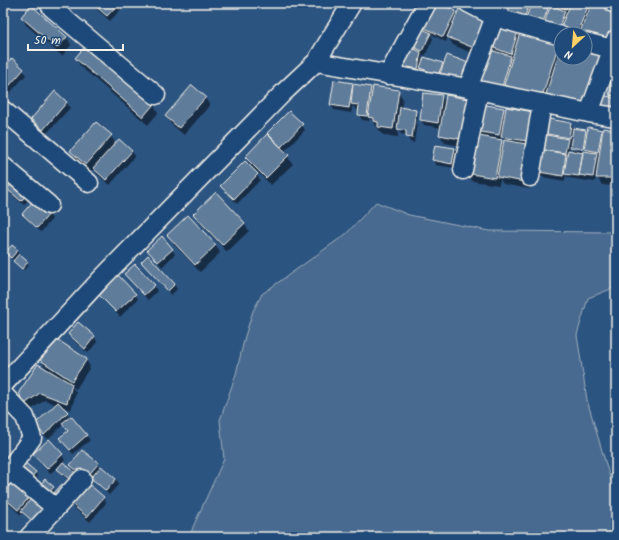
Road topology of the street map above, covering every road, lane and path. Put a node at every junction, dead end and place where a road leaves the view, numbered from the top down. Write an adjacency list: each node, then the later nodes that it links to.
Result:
1 (49, 3): 14 (street)
2 (352, 3): 11 (street)
3 (427, 3): 12 (street)
4 (468, 3): 7 (street)
5 (613, 3): 6 (street)
6 (616, 4)
7 (498, 10): 8 (street); 13 (street)
8 (553, 33)
9 (593, 43): 10 (street)
10 (615, 46): 17 (street)
11 (316, 62): 12 (street); 24 (street)
12 (388, 75): 13 (street)
13 (473, 90): 15 (street); 20 (street)
14 (156, 95)
15 (542, 104): 17 (street); 21 (street)
16 (3, 110): 22 (street)
17 (588, 114): 18 (street)
18 (616, 117)
19 (3, 166): 23 (street)
20 (463, 170)
21 (530, 177)
22 (89, 183)
23 (49, 205)
24 (3, 385)
25 (3, 394): 26 (street)
26 (6, 474): 28 (street)
27 (82, 479): 28 (street)
28 (56, 508): 29 (street)
29 (29, 537)

